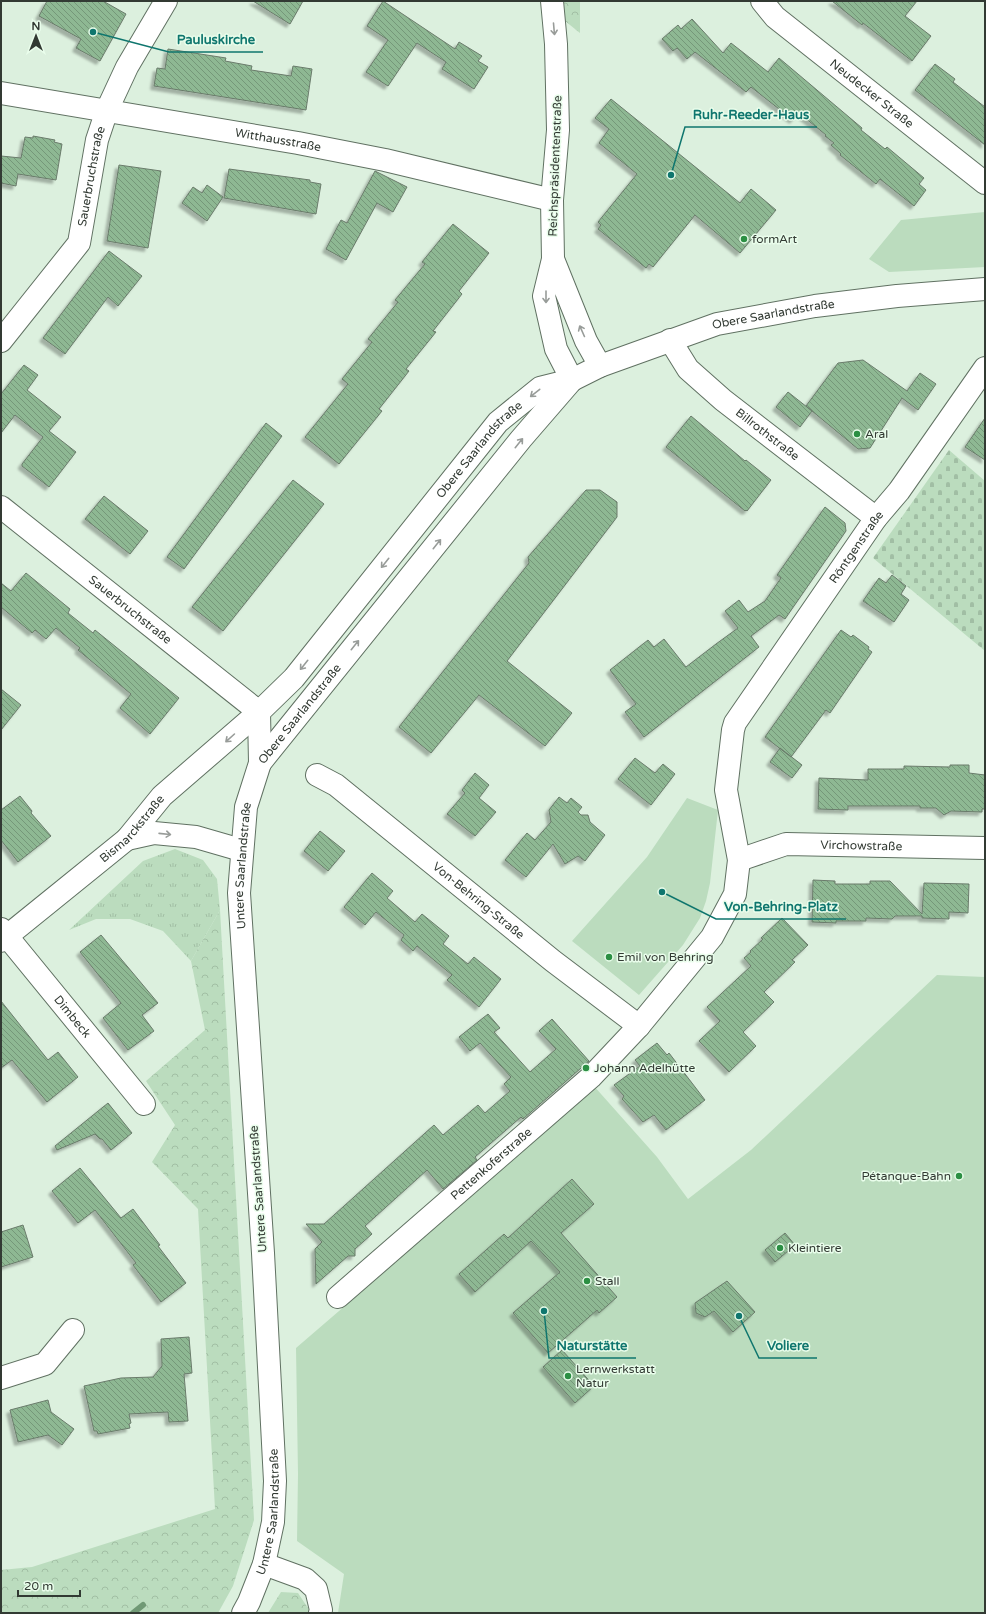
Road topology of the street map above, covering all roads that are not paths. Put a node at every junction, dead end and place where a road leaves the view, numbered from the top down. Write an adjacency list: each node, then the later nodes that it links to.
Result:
1 (166, 1): 5 (street, Sauerbruchstraße)
2 (552, 1): 7 (street, Reichspräsidentenstraße, one-way to 7)
3 (762, 1): 6 (street, Neudecker Straße)
4 (1, 93): 5 (street, Witthausstraße)
5 (107, 110): 7 (street, Witthausstraße); 11 (street, Sauerbruchstraße)
6 (985, 183)
7 (552, 200): 8 (street, Reichspräsidentenstraße)
8 (553, 259): 12 (street, Reichspräsidentenstraße, one-way to 8); 14 (street, Reichspräsidentenstraße, one-way to 14)
9 (985, 289): 10 (street, Obere Saarlandstraße)
10 (670, 340): 12 (street, Obere Saarlandstraße); 16 (street, Billrothstraße)
11 (1, 341)
12 (600, 366): 14 (street, Obere Saarlandstraße)
13 (985, 368): 16 (street, Röntgenstraße)
14 (572, 380): 17 (street, Obere Saarlandstraße, one-way to 17); 19 (street, Obere Saarlandstraße, one-way to 14)
15 (1, 506): 17 (street, Sauerbruchstraße)
16 (876, 518): 18 (street, Röntgenstraße)
17 (259, 712): 19 (street, Obere Saarlandstraße); 21 (street, Bismarckstraße, one-way to 21)
18 (733, 730): 24 (street, Pettenkoferstraße)
19 (260, 763): 23 (street, Untere Saarlandstraße)
20 (317, 775): 26 (street, Von-Behring-Straße)
21 (127, 839): 23 (street, one-way to 23); 25 (street, Bismarckstraße)
22 (985, 848): 24 (street, Virchowstraße)
23 (241, 850): 31 (street, Untere Saarlandstraße)
24 (739, 860): 26 (street, Pettenkoferstraße)
25 (3, 935): 27 (street, Dimbeck)
26 (639, 1026): 28 (street, Pettenkoferstraße)
27 (144, 1104)
28 (338, 1297)
29 (73, 1330): 30 (street)
30 (1, 1378)
31 (264, 1564): 32 (street, Untere Saarlandstraße); 33 (street)
32 (243, 1613)
33 (320, 1613)

